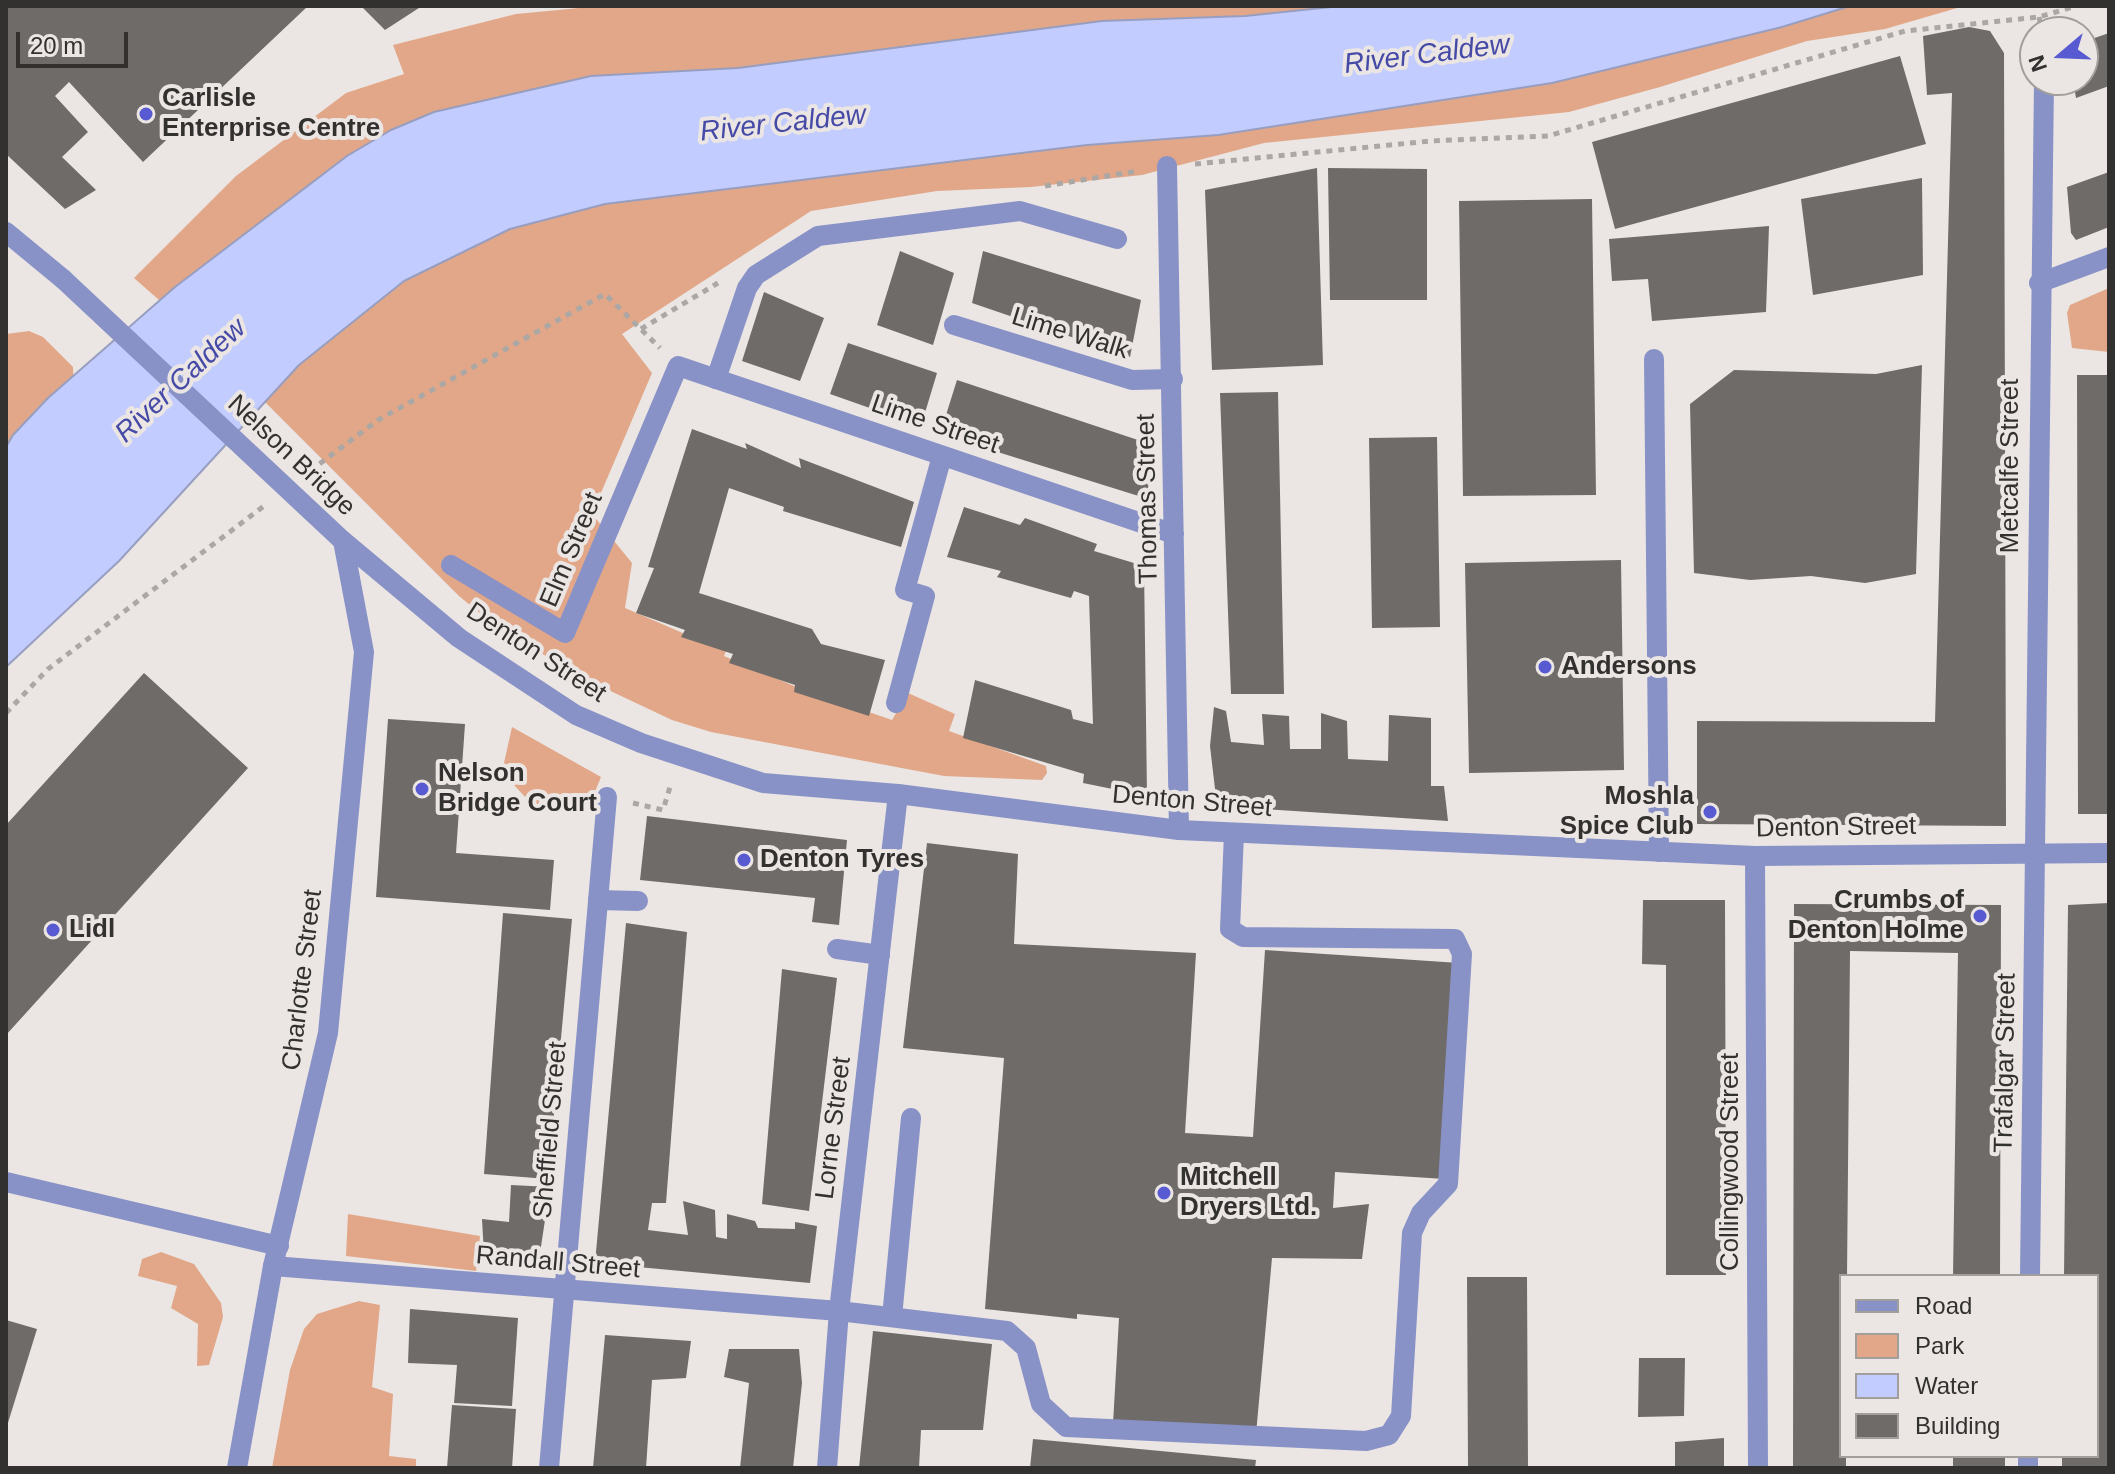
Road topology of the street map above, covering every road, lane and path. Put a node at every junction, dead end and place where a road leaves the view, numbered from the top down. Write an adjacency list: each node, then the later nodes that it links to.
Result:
1 (2076, 6): 2 (path)
2 (2042, 16)
3 (2019, 19): 5 (path)
4 (2044, 96): 9 (street, Metcalfe Street)
5 (1167, 166): 16 (street, Thomas Street)
6 (6, 232): 19 (street, Nelson Bridge, bridge)
7 (1117, 239): 15 (street)
8 (2109, 257): 9 (street)
9 (2039, 283): 27 (street, Metcalfe Street)
10 (605, 294): 12 (path)
11 (954, 325): 16 (street, Lime Walk)
12 (641, 329)
13 (1654, 359): 28 (street)
14 (678, 366): 15 (street, Lime Street); 20 (street, Elm Street)
15 (716, 379): 17 (street, Lime Street)
16 (1173, 379): 18 (street, Thomas Street)
17 (942, 456): 18 (street, Lime Street); 21 (street)
18 (1174, 534): 25 (street, Thomas Street)
19 (343, 541): 22 (street, Denton Street); 37 (street, Charlotte Street)
20 (451, 565)
21 (896, 703)
22 (681, 756): 23 (street, Denton Street); 24 (path)
23 (898, 794): 25 (street, Denton Street); 34 (street, Lorne Street)
24 (607, 797): 31 (street, Sheffield Street)
25 (1179, 830): 26 (street, Denton Street)
26 (1234, 833): 28 (street, Denton Street); 41 (street, Randall Street)
27 (2034, 851): 29 (street, Denton Street); 30 (street, Denton Street); 38 (street, Trafalgar Street)
28 (1659, 852): 30 (street, Denton Street)
29 (2109, 853)
30 (1755, 856): 45 (street, Collingwood Street)
31 (598, 900): 32 (street); 39 (street, Sheffield Street)
32 (638, 901)
33 (837, 949): 34 (street)
34 (880, 955): 40 (street, Lorne Street)
35 (911, 1118): 41 (street)
36 (6, 1182): 37 (street, Randall Street)
37 (276, 1256): 39 (street, Randall Street); 42 (street, Charlotte Street)
38 (2030, 1274)
39 (563, 1291): 40 (street, Randall Street); 43 (street, Sheffield Street)
40 (839, 1311): 41 (street, Randall Street); 44 (street, Lorne Street)
41 (892, 1317)
42 (237, 1468)
43 (549, 1468)
44 (827, 1468)
45 (1758, 1468)

